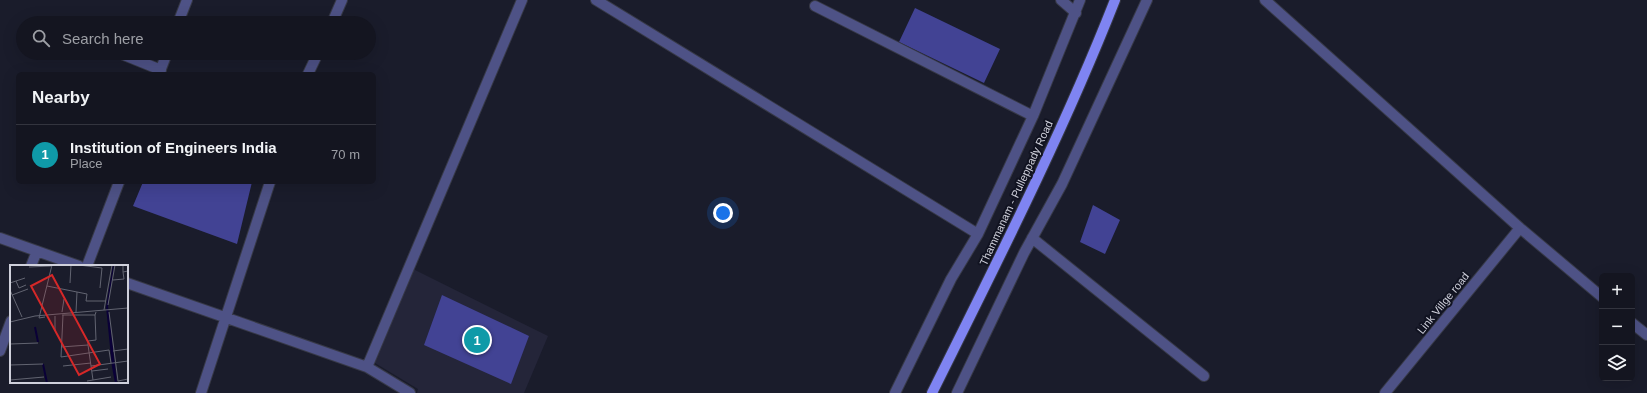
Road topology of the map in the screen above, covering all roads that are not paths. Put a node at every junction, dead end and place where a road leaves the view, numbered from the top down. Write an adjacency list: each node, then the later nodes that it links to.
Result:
1 (187, 0): 12 (street)
2 (342, 0): 13 (street)
3 (522, 0): 37 (street)
4 (596, 0): 23 (street)
5 (1061, 0): 11 (street)
6 (1080, 0): 11 (street)
7 (1115, 0): 42 (main road, Thammanam - Pulleppady Road)
8 (1146, 0): 25 (street)
9 (1265, 0): 22 (street)
10 (815, 6): 19 (street)
11 (1076, 13): 19 (street)
12 (181, 16)
13 (335, 16)
14 (134, 60): 17 (street)
15 (164, 60): 17 (street)
16 (315, 60): 18 (street)
17 (160, 72)
18 (309, 72)
19 (1033, 116): 23 (street)
20 (118, 184): 29 (street)
21 (269, 184): 32 (street)
22 (1520, 228): 31 (street); 44 (street, Link Villge road)
23 (978, 234): 41 (street)
24 (0, 238): 26 (street)
25 (1032, 238): 38 (street); 43 (street)
26 (37, 251): 27 (street); 28 (street)
27 (31, 265)
28 (75, 265)
29 (87, 265)
30 (128, 283): 32 (street)
31 (1599, 295)
32 (226, 318): 37 (street); 39 (street)
33 (10, 324): 36 (street)
34 (1635, 326): 35 (street)
35 (1647, 336)
36 (0, 351)
37 (367, 367): 40 (street)
38 (1204, 376)
39 (201, 393)
40 (410, 393)
41 (895, 393)
42 (932, 393)
43 (957, 393)
44 (1385, 393)

